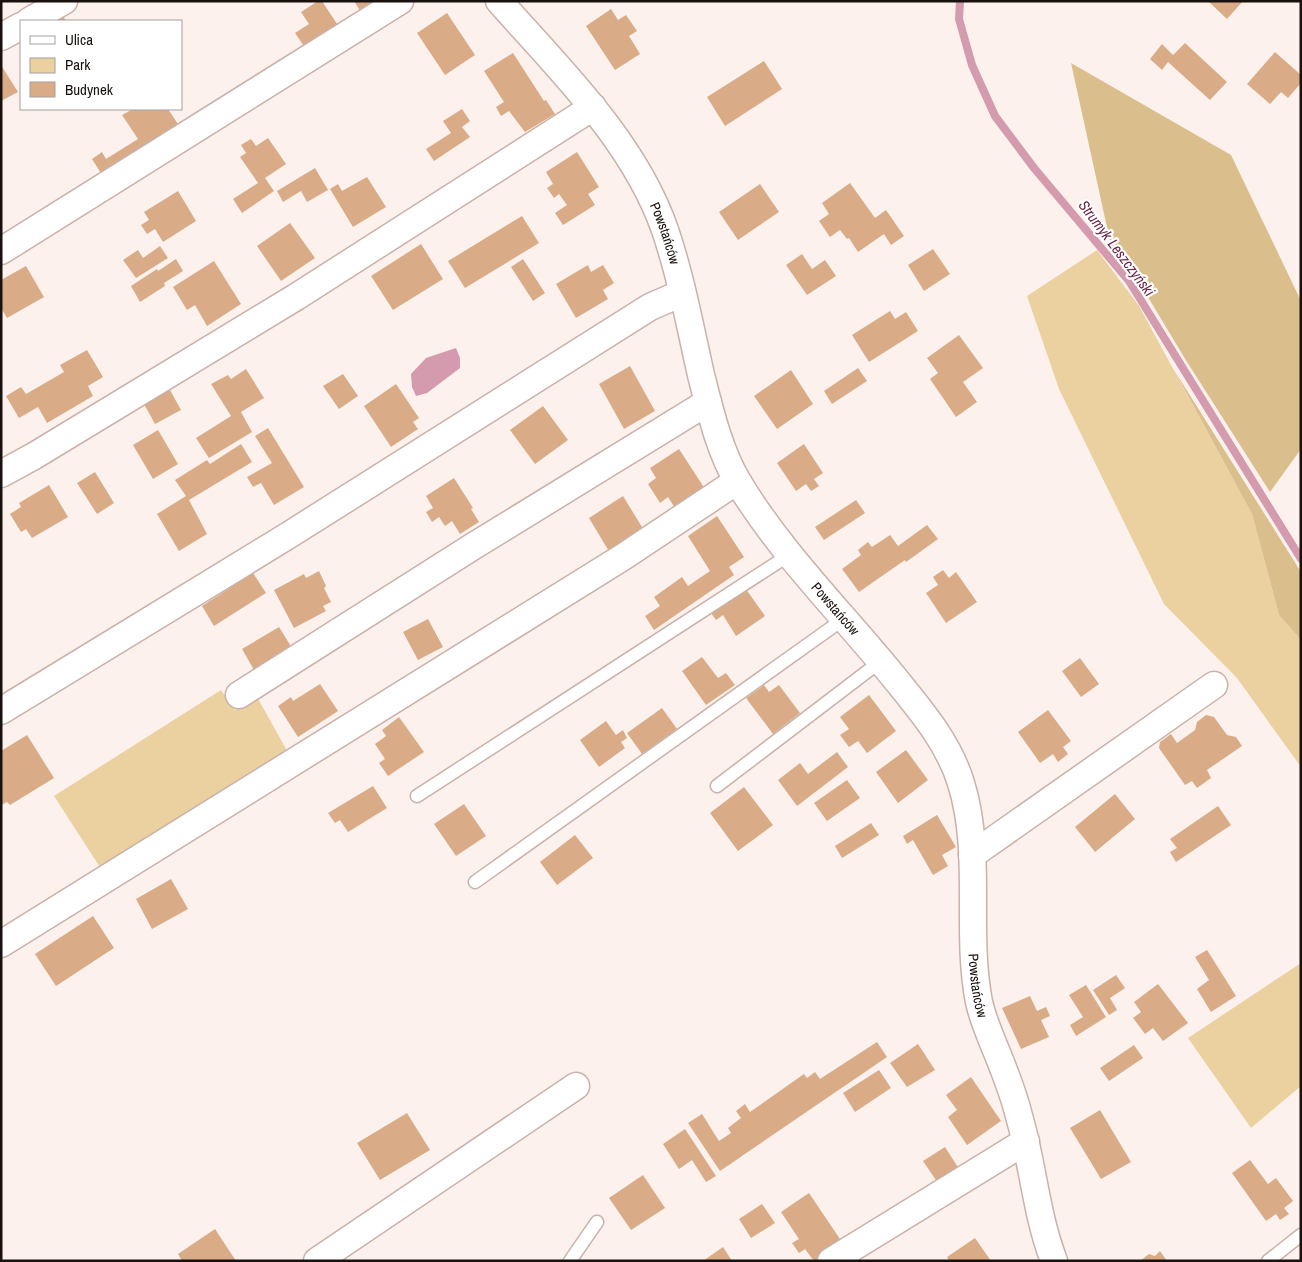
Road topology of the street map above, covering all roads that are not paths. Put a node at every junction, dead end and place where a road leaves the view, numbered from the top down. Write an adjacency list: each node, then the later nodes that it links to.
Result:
1 (64, 1): 4 (street)
2 (400, 1): 8 (street)
3 (499, 1): 7 (street, Powstańców)
4 (31, 20)
5 (20, 27): 6 (street)
6 (1, 37)
7 (592, 107): 9 (street, Powstańców); 11 (street)
8 (1, 251)
9 (682, 293): 10 (street, Powstańców); 18 (street)
10 (708, 402): 12 (street, Powstańców); 17 (street)
11 (1, 474)
12 (737, 481): 13 (street, Powstańców); 23 (street)
13 (790, 555): 14 (street, Powstańców); 20 (lane)
14 (845, 618): 15 (street, Powstańców); 22 (lane)
15 (881, 661): 19 (lane); 21 (street, Powstańców)
16 (1214, 685): 21 (street)
17 (240, 695)
18 (1, 711)
19 (718, 786)
20 (417, 796)
21 (972, 855): 25 (street, Powstańców)
22 (475, 882)
23 (1, 944)
24 (576, 1086): 29 (street)
25 (1026, 1141): 28 (street, Powstańców); 31 (street)
26 (596, 1222): 30 (lane)
27 (1301, 1236): 32 (lane)
28 (1051, 1260)
29 (317, 1261)
30 (570, 1261)
31 (830, 1261)
32 (1268, 1261)

